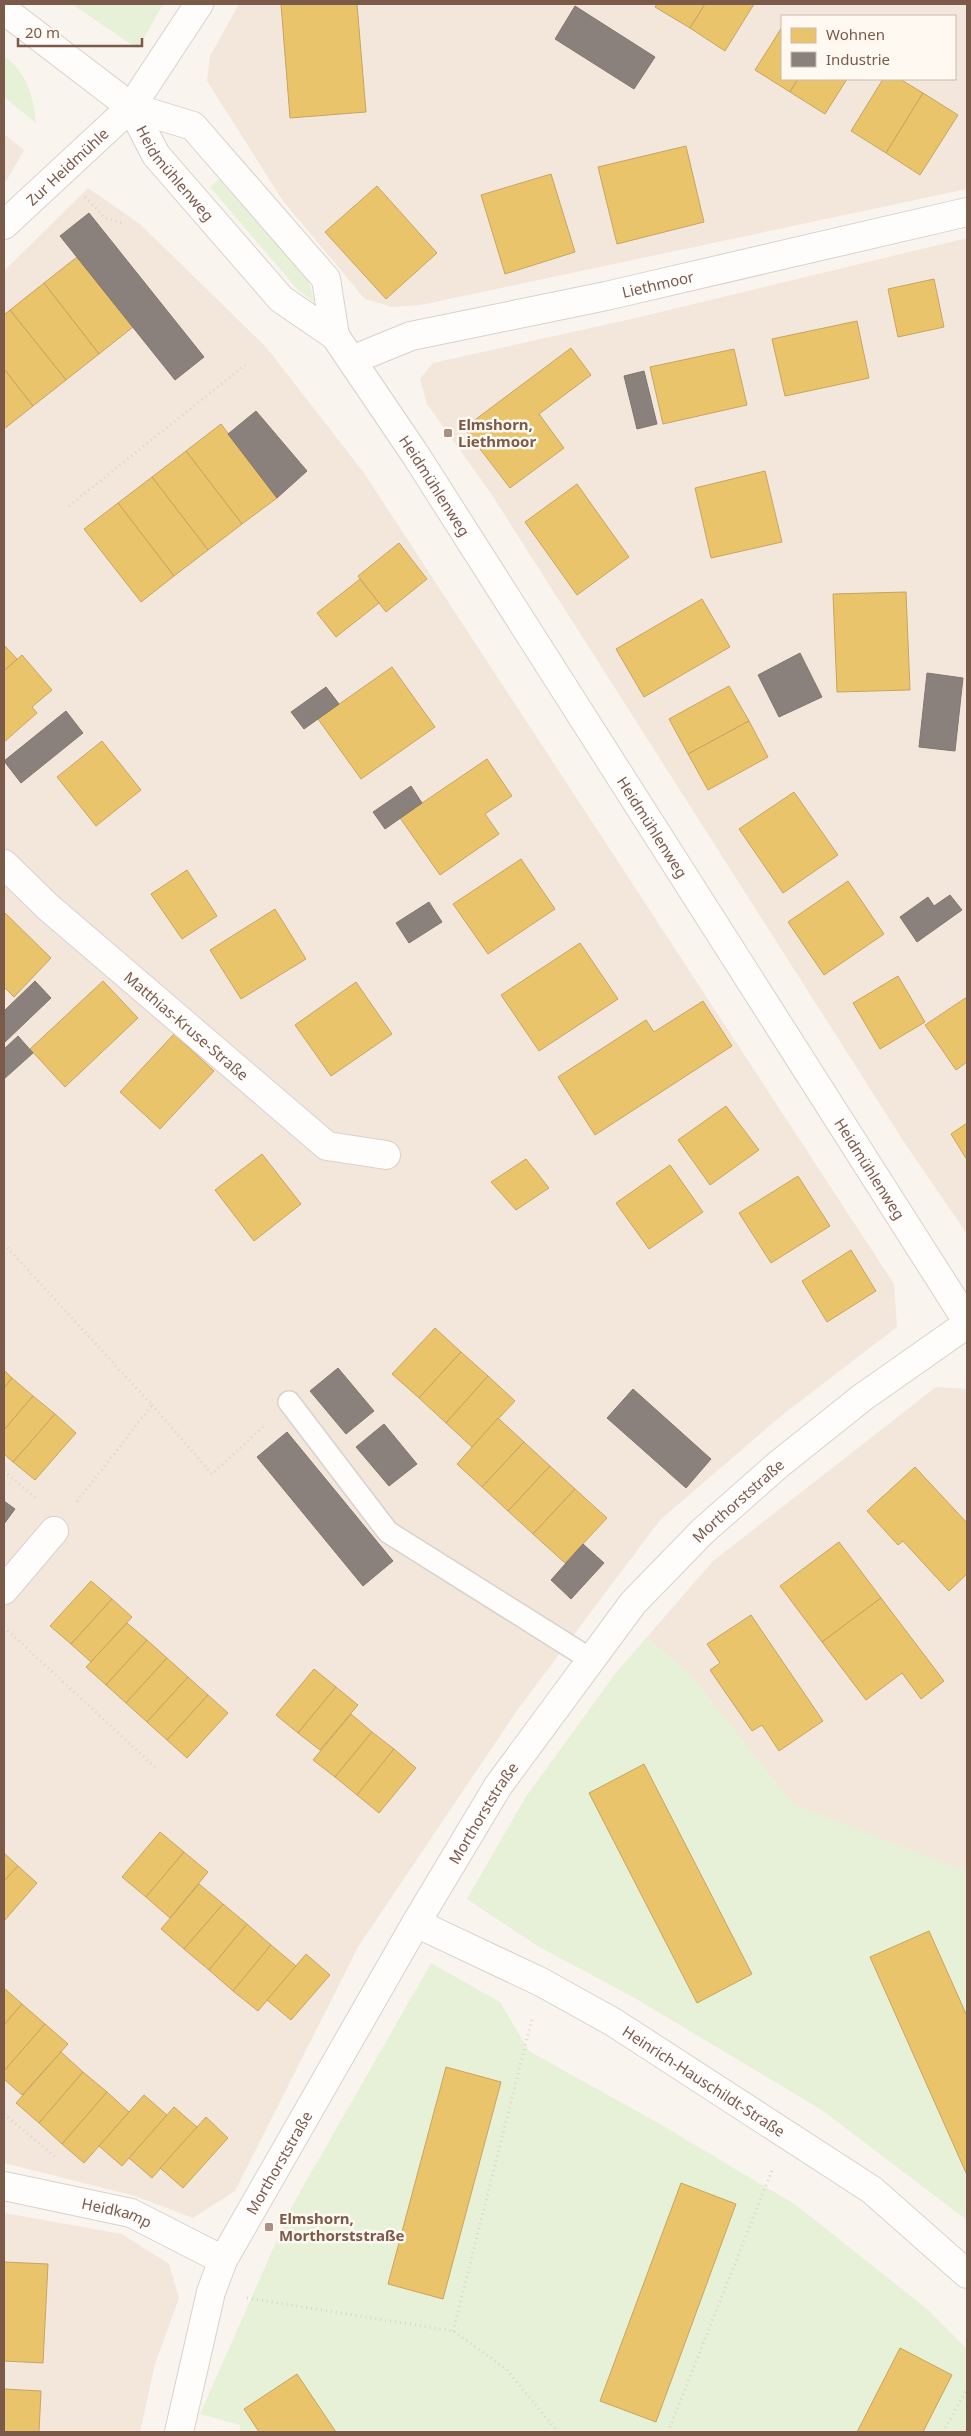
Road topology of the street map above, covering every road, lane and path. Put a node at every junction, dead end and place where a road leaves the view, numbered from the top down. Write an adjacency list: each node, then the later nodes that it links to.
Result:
1 (199, 4): 3 (street, Zur Heidmühle)
2 (4, 10): 3 (street, Heidmühlenweg)
3 (131, 107): 4 (street, Zur Heidmühle); 8 (street, Heidmühlenweg); 8 (street, Heidmühlenweg)
4 (61, 172): 6 (path); 7 (street, Zur Heidmühle)
5 (967, 212): 9 (street, Liethmoor)
6 (122, 222)
7 (4, 225)
8 (336, 336): 9 (street, Heidmühlenweg)
9 (352, 360): 15 (street, Heidmühlenweg)
10 (245, 365): 11 (path)
11 (69, 506)
12 (4, 864): 13 (street, Matthias-Kruse-Straße)
13 (386, 1155)
14 (4, 1244): 17 (path)
15 (967, 1322): 22 (street, Morthorststraße)
16 (289, 1402): 17 (path); 22 (lane)
17 (152, 1405): 19 (path)
18 (4, 1471): 19 (path)
19 (54, 1531): 20 (street)
20 (4, 1590)
21 (4, 1627): 23 (path)
22 (590, 1659): 24 (street, Morthorststraße)
23 (157, 1769)
24 (416, 1923): 25 (street, Heinrich-Hauschildt-Straße); 28 (street, Morthorststraße)
25 (542, 1982): 26 (street, Heinrich-Hauschildt-Straße); 31 (path)
26 (787, 2133): 29 (street, Heinrich-Hauschildt-Straße); 35 (path)
27 (4, 2186): 28 (street, Heidkamp)
28 (223, 2260): 30 (street, Morthorststraße)
29 (967, 2274)
30 (211, 2292): 31 (path); 33 (street, Morthorststraße)
31 (453, 2331): 34 (path)
32 (967, 2389): 36 (path)
33 (179, 2432)
34 (558, 2432)
35 (668, 2432)
36 (943, 2432)

